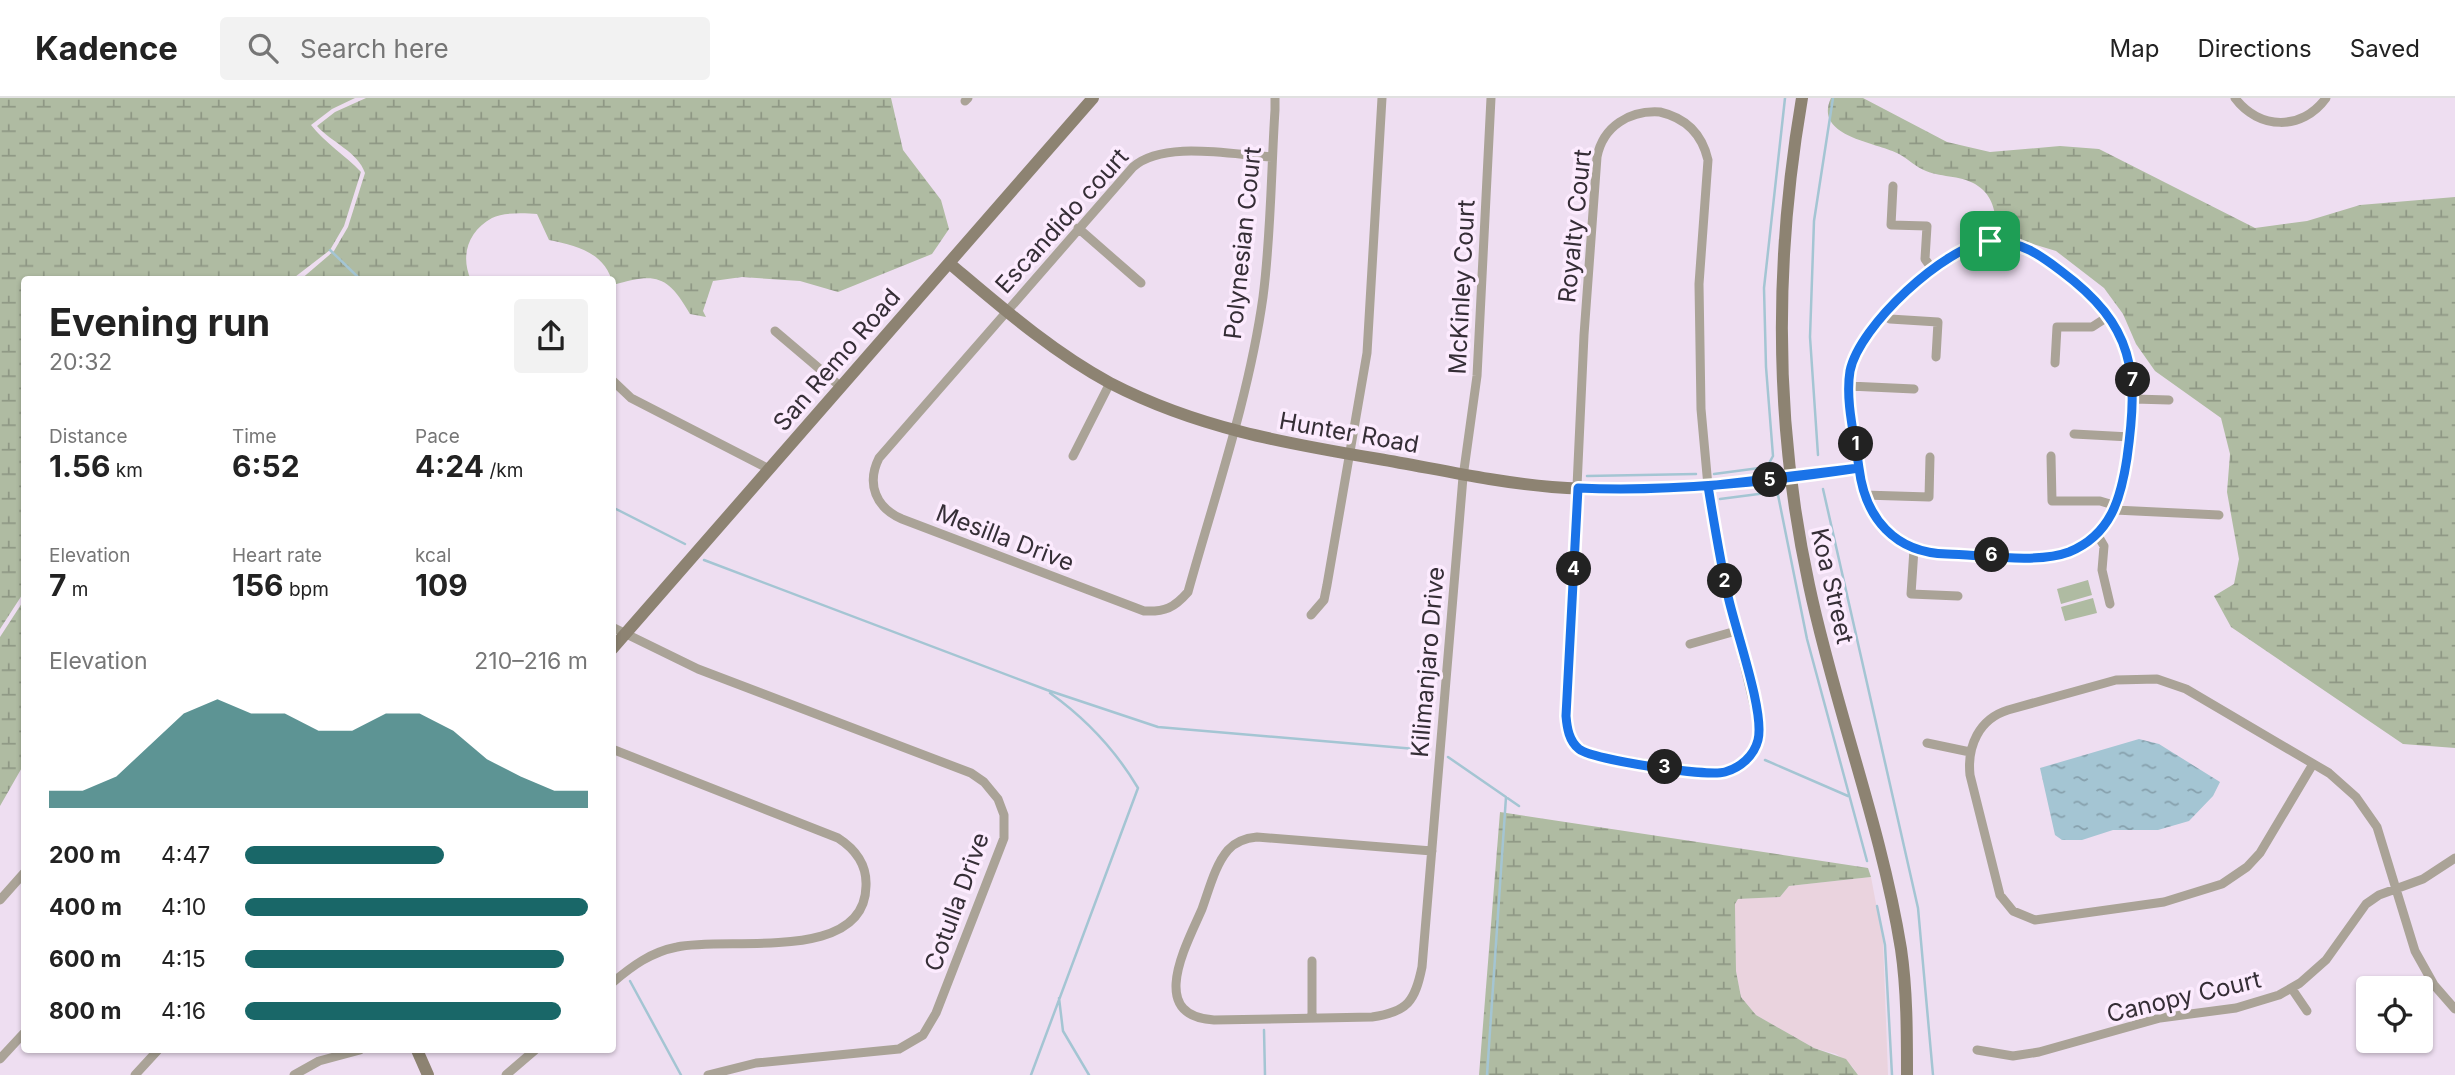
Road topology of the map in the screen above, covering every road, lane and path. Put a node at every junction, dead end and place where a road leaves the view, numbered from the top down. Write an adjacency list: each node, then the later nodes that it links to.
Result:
1 (1093, 98): 11 (street, San Remo Road)
2 (1275, 98): 8 (street, Polynesian Court)
3 (1382, 98): 30 (street)
4 (1491, 98): 36 (street, McKinley Court)
5 (1802, 98): 37 (street, Koa Street)
6 (2235, 98): 7 (street)
7 (2326, 98)
8 (1272, 157): 10 (street, Escandido court); 27 (street, Polynesian Court)
9 (1893, 186): 12 (street)
10 (1078, 228): 13 (street); 14 (street, Escandido court)
11 (949, 263): 14 (street, Hunter Road); 23 (street, San Remo Road)
12 (1933, 270): 15 (street); 16 (street)
13 (1141, 283)
14 (1006, 311): 20 (street, Hunter Road); 27 (street, Mesilla Drive)
15 (1883, 314): 18 (street); 22 (street)
16 (2109, 316): 19 (street); 25 (street)
17 (775, 331): 23 (street)
18 (1936, 357)
19 (2056, 362)
20 (1111, 383): 27 (street, Hunter Road); 31 (street)
21 (616, 384): 35 (street)
22 (1849, 386): 24 (street); 34 (street)
23 (841, 387): 35 (street, San Remo Road)
24 (1914, 389)
25 (2134, 399): 26 (street); 29 (street)
26 (2169, 400)
27 (1233, 432): 30 (street, Hunter Road)
28 (2074, 434): 29 (street)
29 (2130, 436): 41 (street)
30 (1350, 454): 36 (street, Hunter Road); 47 (street)
31 (1073, 456)
32 (2051, 456): 41 (street)
33 (1930, 457): 40 (street)
34 (1859, 468): 37 (street); 40 (street)
35 (769, 469): 50 (street, San Remo Road)
36 (1463, 477): 39 (street, Hunter Road); 57 (street, Kilimanjaro Drive)
37 (1790, 478): 38 (street, Hunter Road); 80 (street, Koa Street)
38 (1708, 486): 39 (street, Hunter Road); 39 (street, Royalty Court); 49 (street, Royalty Court)
39 (1578, 488): 49 (street, Royalty Court)
40 (1864, 495): 44 (street)
41 (2116, 508): 42 (street); 43 (street)
42 (2219, 515)
43 (2097, 534): 44 (street); 46 (street)
44 (1914, 549): 45 (street)
45 (1958, 596)
46 (2110, 604)
47 (1311, 615)
48 (616, 629): 50 (street, Cotulla Drive)
49 (1736, 631): 51 (street)
50 (626, 634): 52 (street, San Remo Road); 79 (street, Cotulla Drive)
51 (1690, 644)
52 (616, 645)
53 (1927, 743): 55 (street)
54 (616, 751): 63 (street)
55 (1970, 752): 56 (street); 56 (street)
56 (2314, 764): 60 (street)
57 (1432, 851): 67 (street, Kilimanjaro Drive); 67 (street, Kilimanjaro Drive)
58 (2455, 858): 60 (street, Canopy Court)
59 (21, 876): 61 (street)
60 (2398, 889): 64 (street, Canopy Court); 65 (street)
61 (0, 900)
62 (1312, 961): 67 (street)
63 (616, 980)
64 (2292, 989): 66 (street); 69 (street, Canopy Court)
65 (2455, 1009)
66 (2307, 1011)
67 (1312, 1017)
68 (21, 1036): 74 (street)
69 (1977, 1050)
70 (155, 1053): 75 (street)
71 (349, 1053): 76 (street)
72 (418, 1053): 77 (street)
73 (532, 1053): 78 (street)
74 (0, 1059)
75 (135, 1075)
76 (294, 1075)
77 (428, 1075)
78 (506, 1075)
79 (708, 1075)
80 (1907, 1075)

